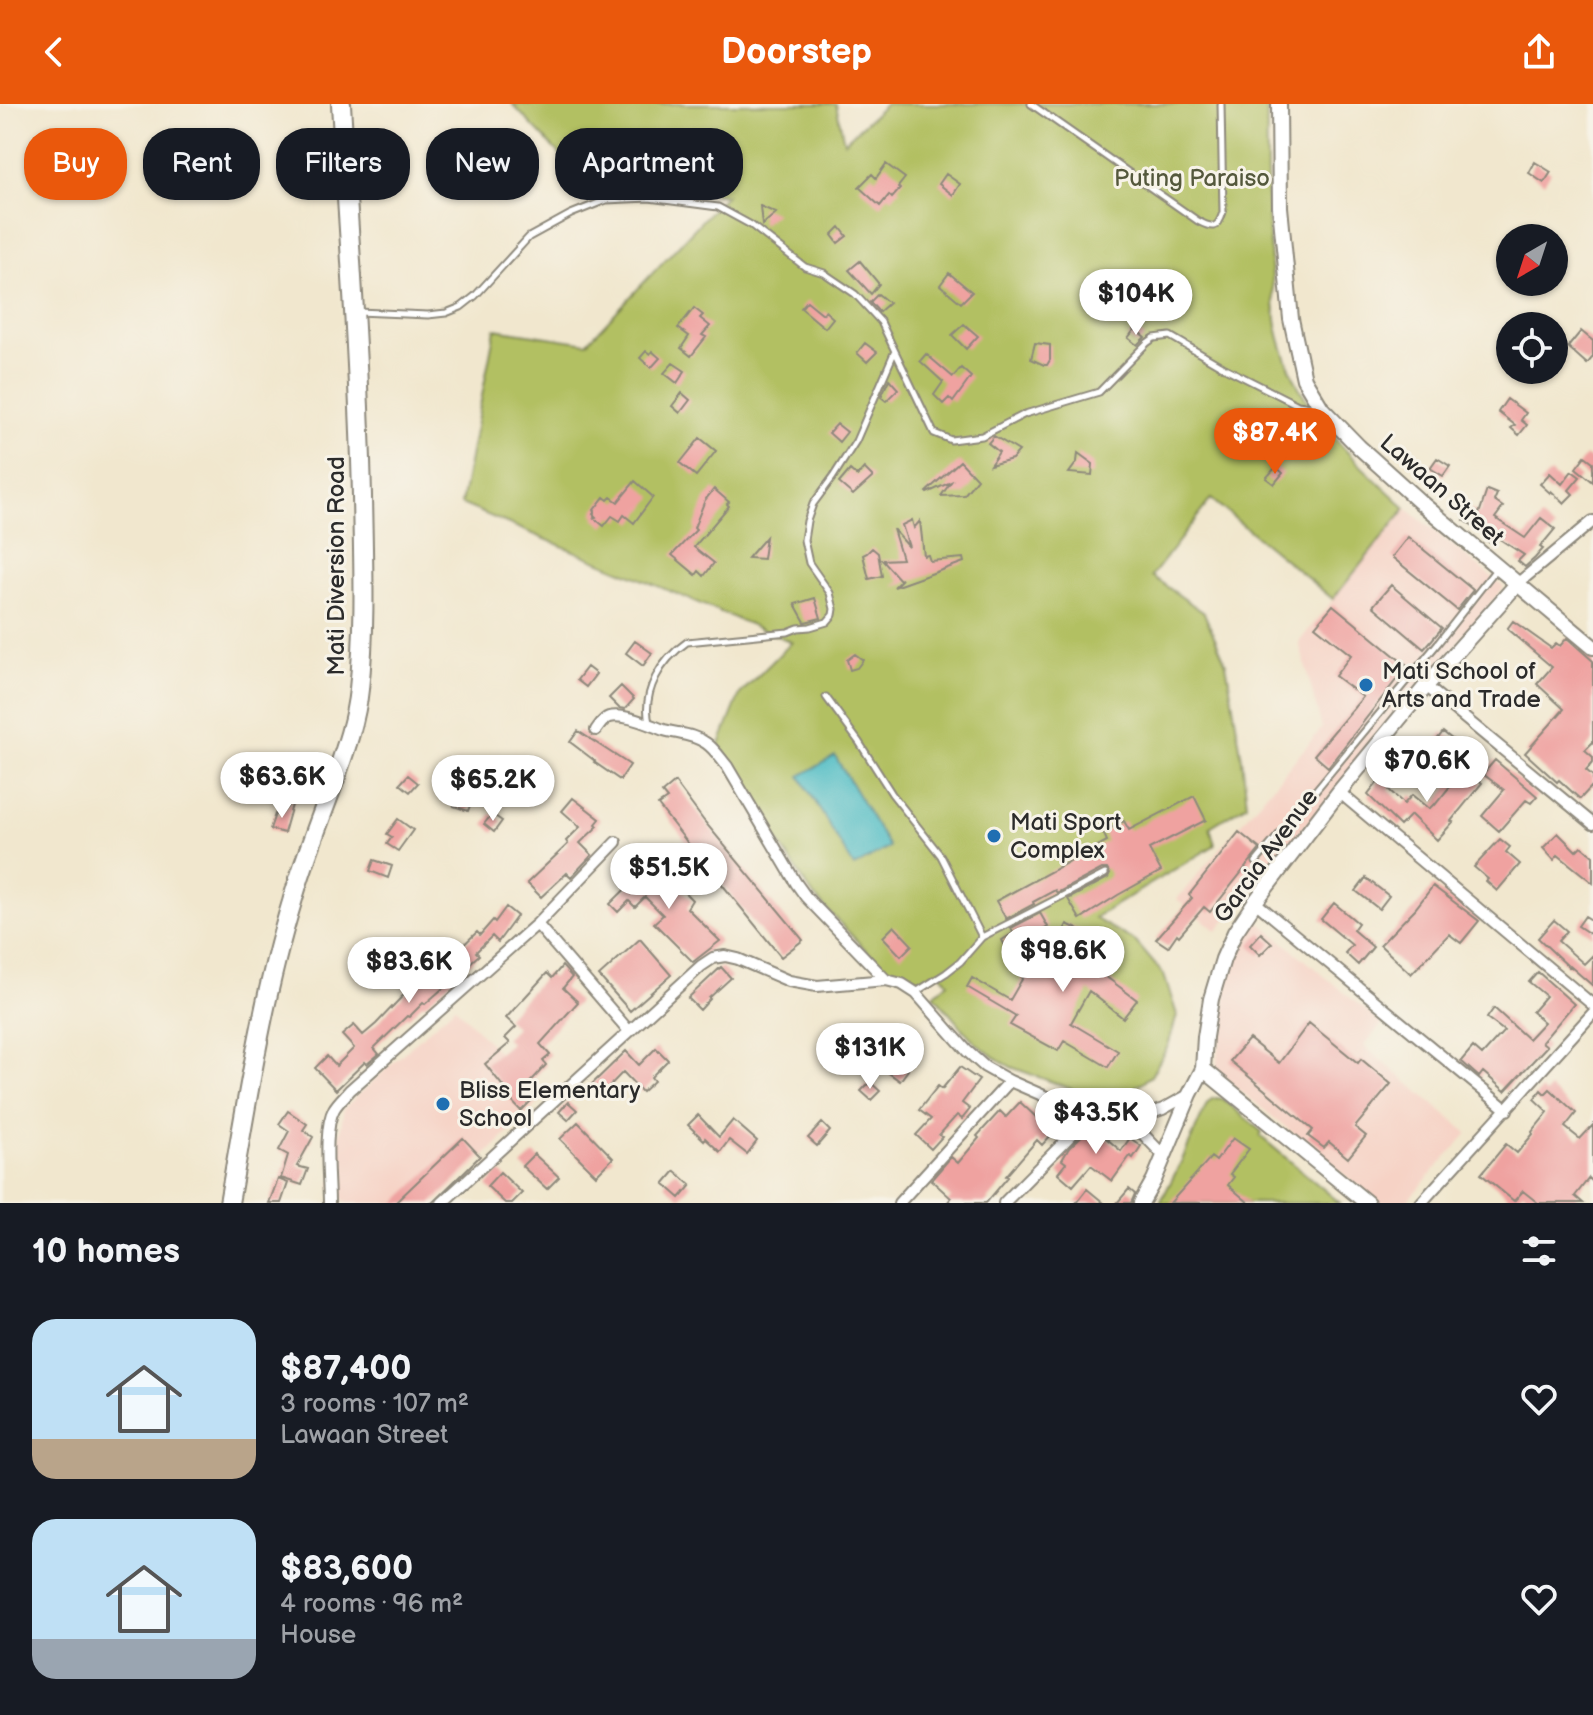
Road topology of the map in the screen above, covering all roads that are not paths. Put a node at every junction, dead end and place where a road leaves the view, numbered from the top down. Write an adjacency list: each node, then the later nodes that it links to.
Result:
1 (341, 104): 5 (highway, Mati Diversion Road)
2 (1031, 104): 3 (lane)
3 (1221, 104)
4 (1279, 104): 7 (street, Lawaan Street)
5 (354, 312): 6 (lane); 36 (highway, Mati Diversion Road)
6 (894, 352): 7 (lane); 14 (lane)
7 (1322, 409): 9 (street, Lawaan Street)
8 (1593, 521): 10 (street)
9 (1497, 567): 10 (street, Lawaan Street); 19 (lane)
10 (1517, 584): 11 (street, Lawaan Street); 12 (street, Garcia Avenue)
11 (1593, 647)
12 (1426, 686): 16 (street, Garcia Avenue); 17 (street)
13 (826, 697): 23 (lane)
14 (649, 723): 15 (street); 24 (street)
15 (596, 730)
16 (1339, 792): 21 (street, Garcia Avenue); 26 (street)
17 (1593, 824)
18 (616, 842): 22 (street)
19 (1256, 862)
20 (1105, 874): 23 (lane)
21 (1255, 902): 29 (street, Garcia Avenue); 32 (street)
22 (537, 924): 28 (street); 37 (street)
23 (982, 937): 25 (lane)
24 (886, 980): 25 (street); 28 (street)
25 (916, 993): 30 (street)
26 (1593, 1005)
27 (1593, 1013): 32 (street)
28 (629, 1031): 38 (street)
29 (1203, 1069): 31 (street, Garcia Avenue); 42 (street)
30 (1010, 1081): 33 (street); 39 (street)
31 (1190, 1094): 34 (street); 35 (street, Garcia Avenue)
32 (1507, 1110): 43 (street)
33 (1090, 1116): 34 (street); 40 (street)
34 (1123, 1123): 35 (street)
35 (1164, 1156): 41 (street, Garcia Avenue)
36 (229, 1203)
37 (329, 1203)
38 (442, 1203)
39 (899, 1203)
40 (1004, 1203)
41 (1141, 1203)
42 (1367, 1203)
43 (1421, 1203)

